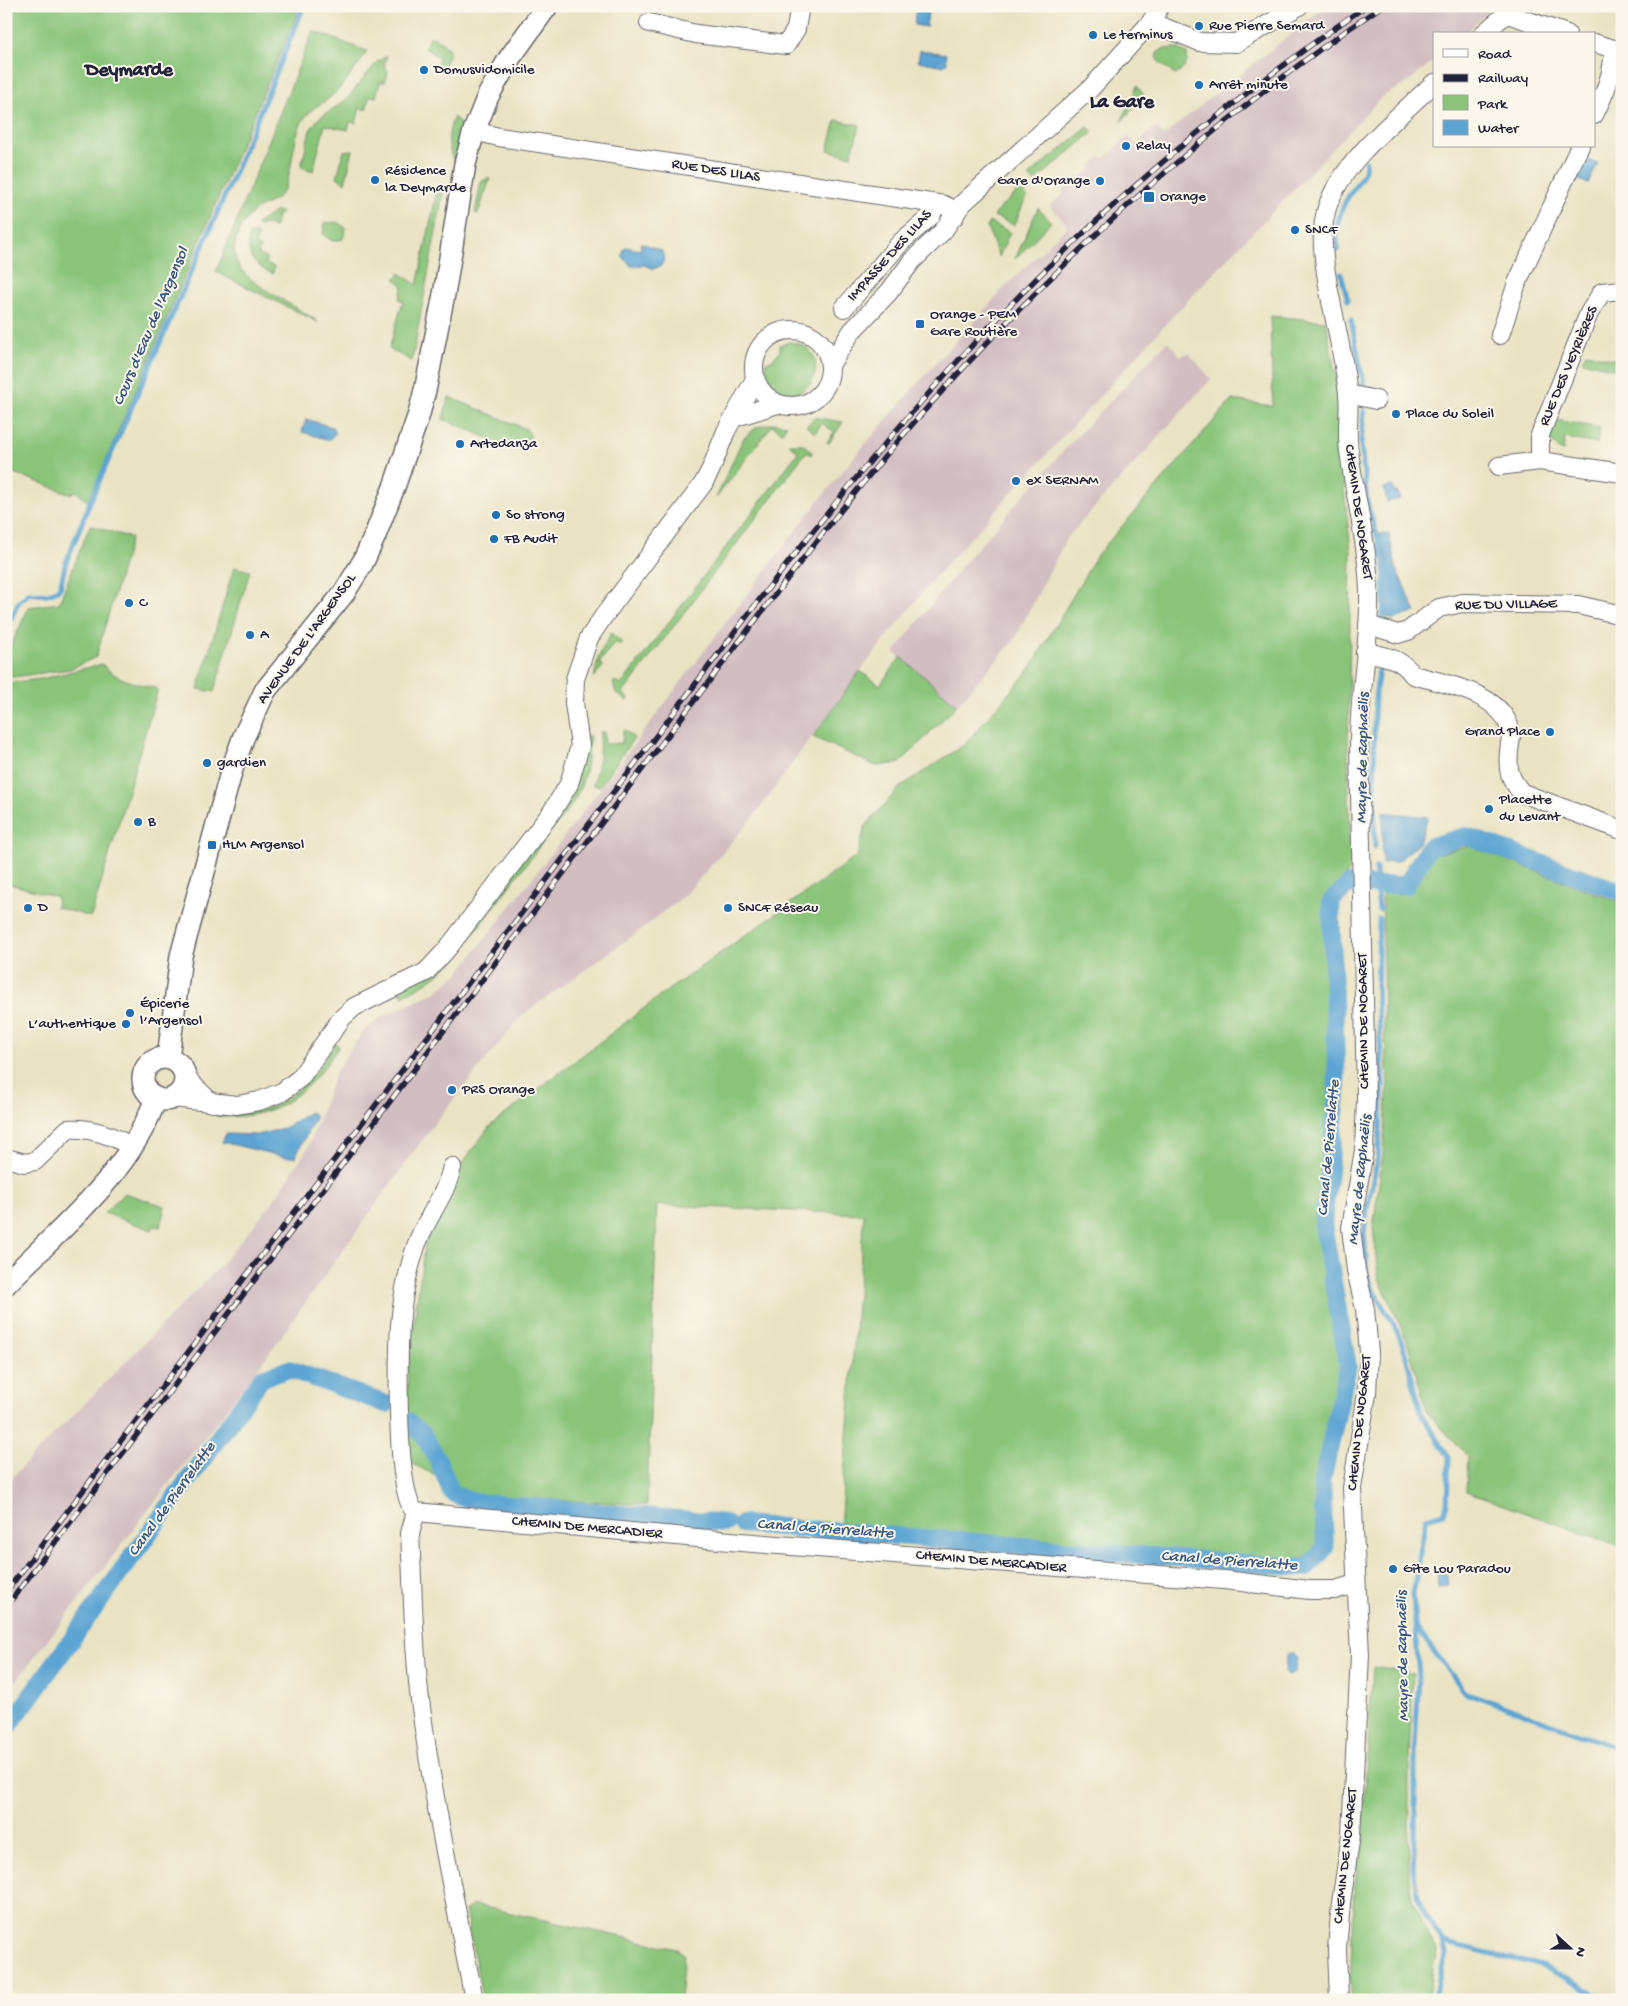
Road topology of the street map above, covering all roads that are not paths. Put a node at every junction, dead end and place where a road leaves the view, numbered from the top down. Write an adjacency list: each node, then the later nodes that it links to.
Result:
1 (547, 6): 13 (street, AVENUE DE L'ARGENSOL)
2 (800, 6): 7 (street)
3 (1160, 6): 6 (street)
4 (1299, 6): 6 (street)
5 (1509, 10): 8 (street); 9 (street)
6 (1151, 22): 16 (street)
7 (649, 23)
8 (1485, 32)
9 (1562, 32)
10 (1596, 44): 12 (street)
11 (1433, 85): 24 (street, CHEMIN DE NOGARET)
12 (1596, 111)
13 (474, 131): 15 (street, RUE DES LILAS); 35 (street, AVENUE DE L'ARGENSOL)
14 (1579, 148): 20 (street)
15 (936, 204): 16 (street, RUE DES LILAS); 18 (street, IMPASSE DES LILAS)
16 (955, 216): 19 (street)
17 (1622, 290): 28 (street, RUE DES VEYRIÈRES)
18 (844, 308)
19 (852, 331): 21 (street); 22 (street)
20 (1500, 335)
21 (816, 339): 22 (street); 23 (street)
22 (830, 365): 26 (street)
23 (756, 379): 26 (street); 27 (street)
24 (1348, 394): 25 (street); 32 (street, CHEMIN DE NOGARET)
25 (1376, 400)
26 (778, 404): 27 (street)
27 (734, 418): 38 (street)
28 (1540, 461): 29 (street); 30 (street)
29 (1499, 466)
30 (1622, 473)
31 (1622, 615): 32 (street, RUE DU VILLAGE)
32 (1368, 625): 33 (street, CHEMIN DE NOGARET)
33 (1365, 652): 34 (street); 44 (street, CHEMIN DE NOGARET)
34 (1622, 830)
35 (168, 1058): 36 (street); 37 (street)
36 (185, 1074): 37 (street); 38 (street)
37 (164, 1098): 38 (street); 39 (street)
38 (213, 1103)
39 (132, 1147): 40 (street); 42 (street)
40 (6, 1158)
41 (452, 1167): 43 (street)
42 (6, 1284)
43 (416, 1512): 44 (street, CHEMIN DE MERCADIER); 45 (street)
44 (1356, 1584): 46 (street, CHEMIN DE NOGARET)
45 (474, 2000)
46 (1339, 2000)

